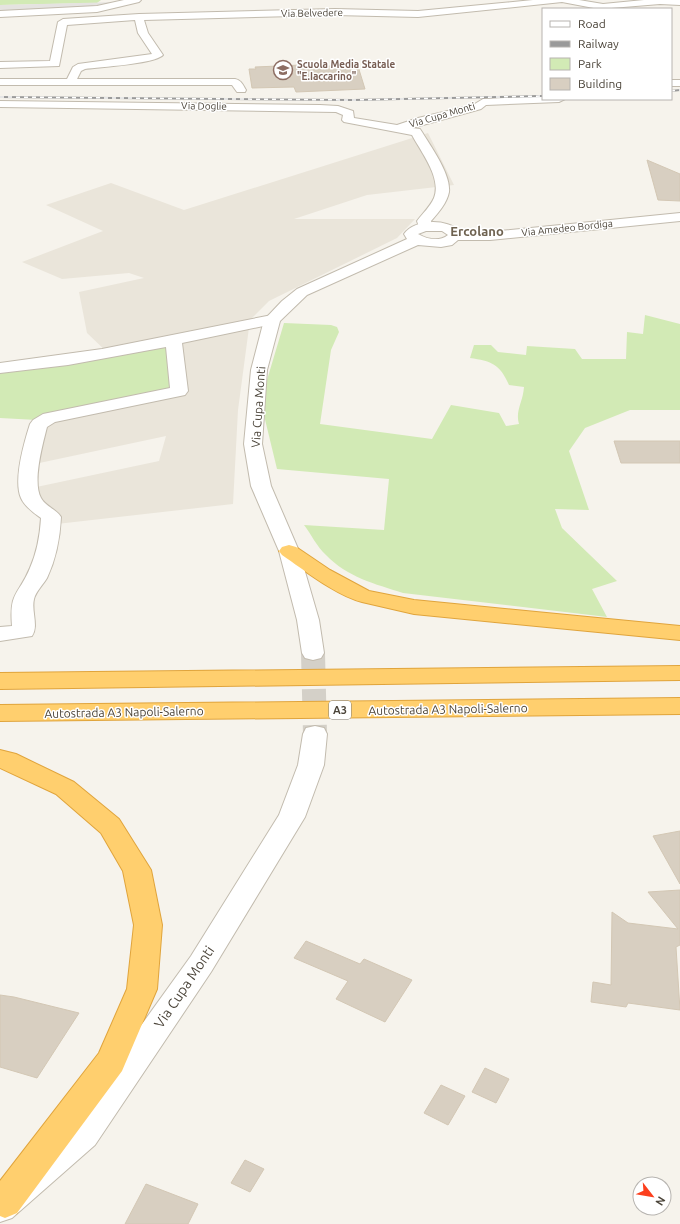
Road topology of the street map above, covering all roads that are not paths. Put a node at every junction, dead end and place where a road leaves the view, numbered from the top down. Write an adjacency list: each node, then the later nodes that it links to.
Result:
1 (136, 0): 5 (street)
2 (562, 0): 4 (street, Via Belvedere); 7 (street, Via Belvedere)
3 (680, 2): 4 (street, Via Belvedere)
4 (603, 8)
5 (17, 13): 6 (street); 8 (street)
6 (0, 14)
7 (139, 17): 9 (street, Via Belvedere); 12 (street)
8 (0, 23)
9 (0, 65)
10 (158, 66): 12 (street)
11 (0, 68): 12 (street)
12 (77, 69): 14 (street)
13 (186, 69): 15 (street)
14 (71, 81): 15 (street); 16 (street)
15 (183, 81): 17 (street)
16 (0, 82)
17 (241, 90)
18 (542, 100): 20 (street, Via Cupa Monti)
19 (0, 104): 20 (street, Via Doglie)
20 (400, 128): 22 (street, Via Cupa Monti)
21 (680, 217): 22 (street, Via Amedeo Bordiga)
22 (421, 234): 23 (street, Via Cupa Monti)
23 (272, 320): 24 (street); 26 (street, Via Cupa Monti)
24 (174, 340): 25 (street); 28 (street)
25 (0, 368)
26 (289, 551): 27 (highway); 29 (street, Via Cupa Monti)
27 (680, 633)
28 (0, 634)
29 (313, 653)
30 (680, 673): 31 (highway)
31 (0, 681)
32 (680, 706): 33 (highway, Autostrada A3 Napoli-Salerno / A3)
33 (0, 713)
34 (314, 734): 36 (street, Via Cupa Monti)
35 (0, 759): 36 (highway)
36 (2, 1204)

